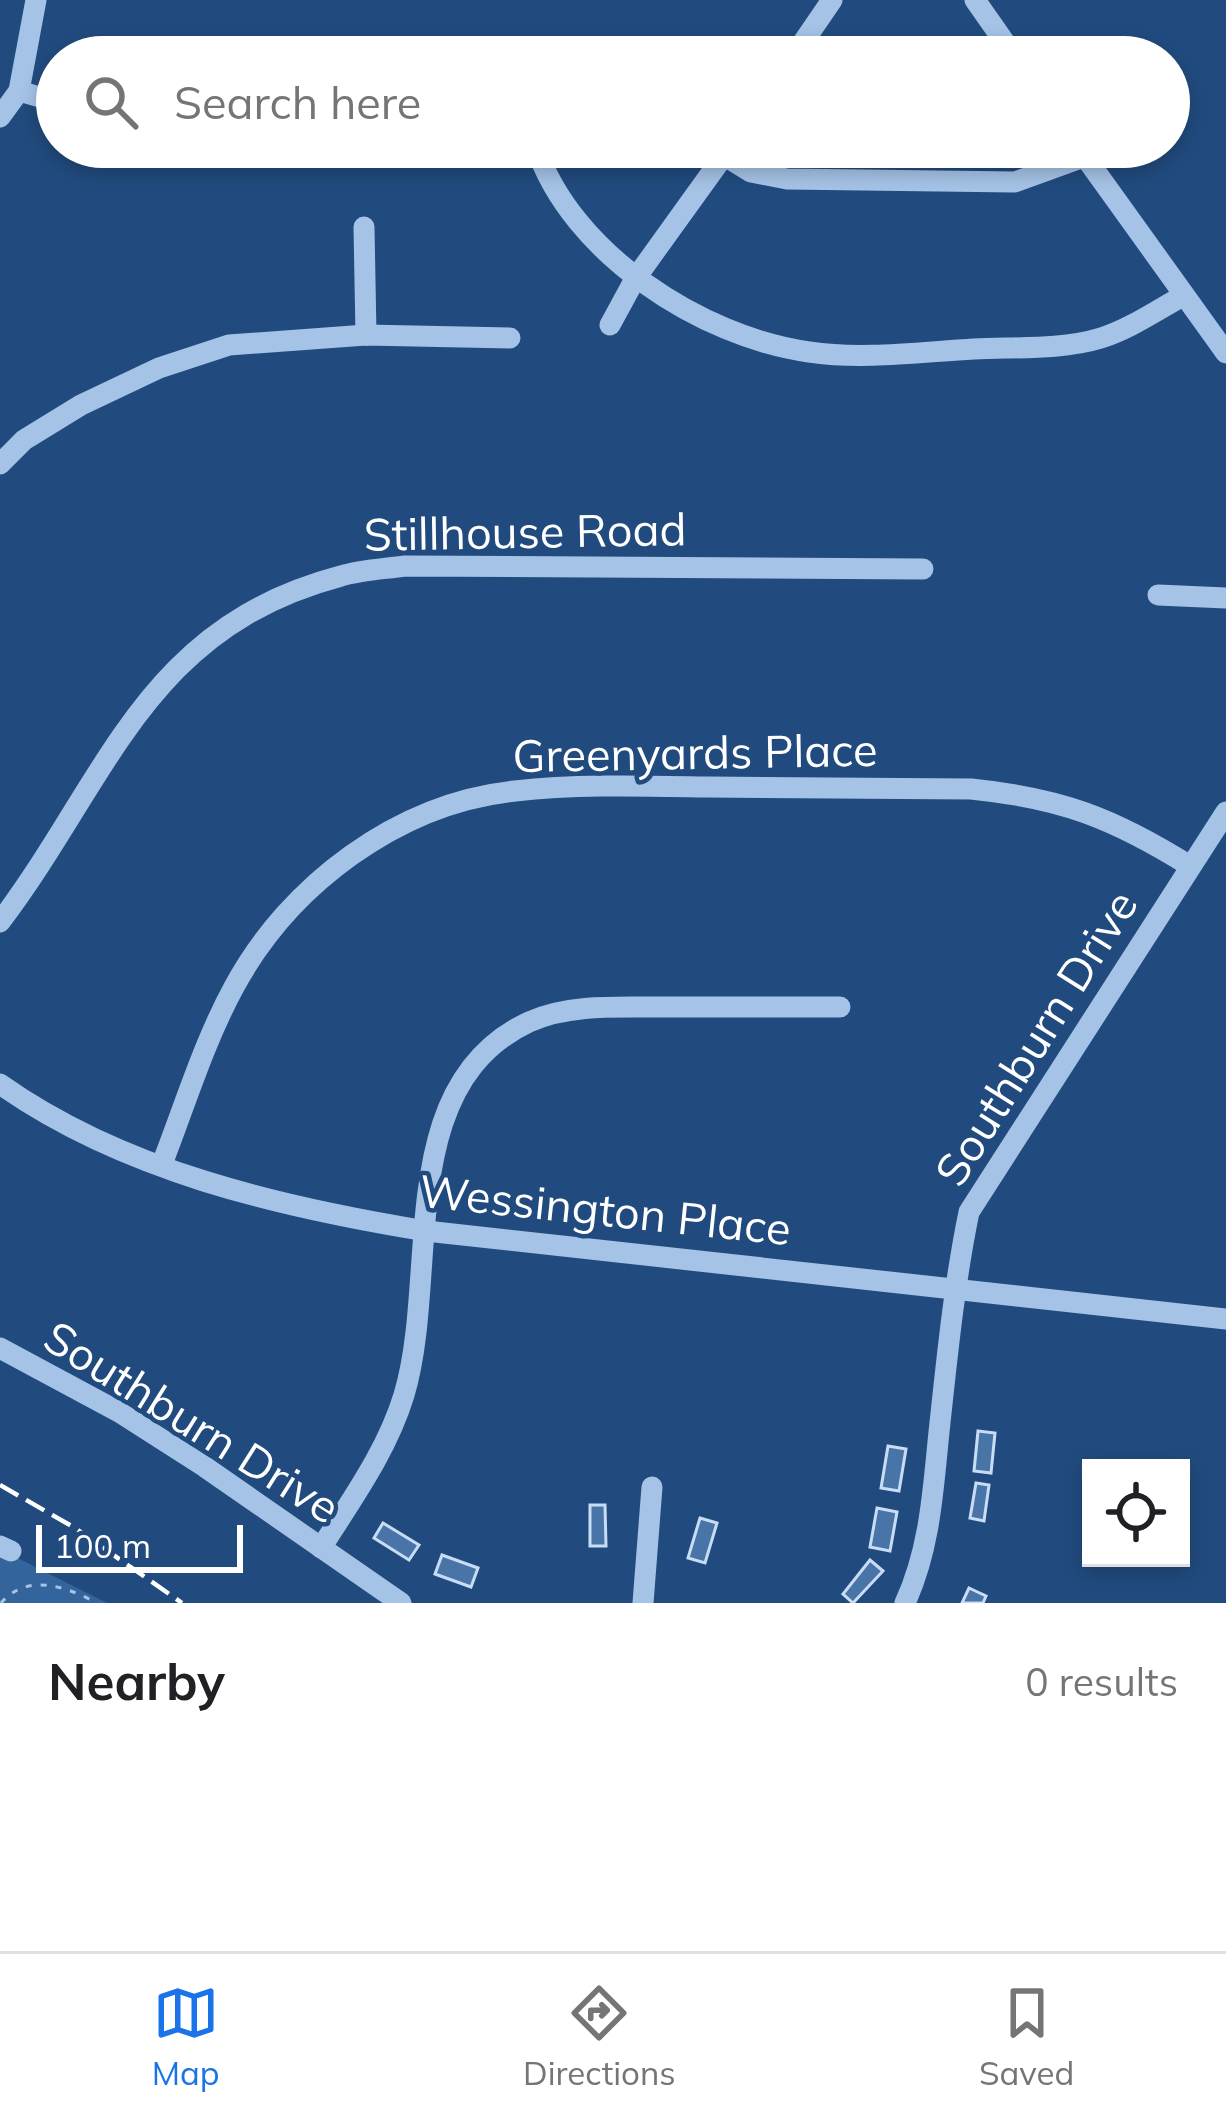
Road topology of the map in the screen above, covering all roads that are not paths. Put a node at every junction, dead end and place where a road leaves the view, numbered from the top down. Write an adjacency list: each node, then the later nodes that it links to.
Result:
1 (36, 0): 6 (street)
2 (832, 0): 4 (street)
3 (975, 0): 5 (street)
4 (807, 36)
5 (1000, 36)
6 (19, 91): 7 (street); 8 (street)
7 (36, 95)
8 (0, 117)
9 (543, 168): 15 (street)
10 (716, 168): 15 (street)
11 (746, 168): 12 (street)
12 (1046, 168)
13 (1092, 168): 16 (street)
14 (364, 227): 18 (street)
15 (635, 279): 16 (street); 17 (street)
16 (1183, 296): 20 (street)
17 (610, 325)
18 (366, 335): 19 (street); 21 (street)
19 (510, 338)
20 (1226, 352)
21 (0, 464)
22 (923, 569): 27 (street, Stillhouse Road)
23 (1158, 595): 24 (street)
24 (1226, 598)
25 (1226, 812): 26 (street, Southburn Drive)
26 (1190, 866): 30 (street, Greenyards Place); 32 (street, Southburn Drive)
27 (0, 922)
28 (840, 1007): 31 (street)
29 (0, 1084): 30 (street, Wessington Place)
30 (162, 1164): 31 (street, Wessington Place)
31 (426, 1231): 32 (street, Wessington Place); 36 (street)
32 (955, 1288): 33 (street, Wessington Place); 39 (street, Southburn Drive)
33 (1226, 1319)
34 (0, 1348): 36 (street, Southburn Drive)
35 (652, 1486): 38 (street)
36 (321, 1548): 37 (street, Southburn Drive)
37 (401, 1603)
38 (643, 1603)
39 (904, 1603)

